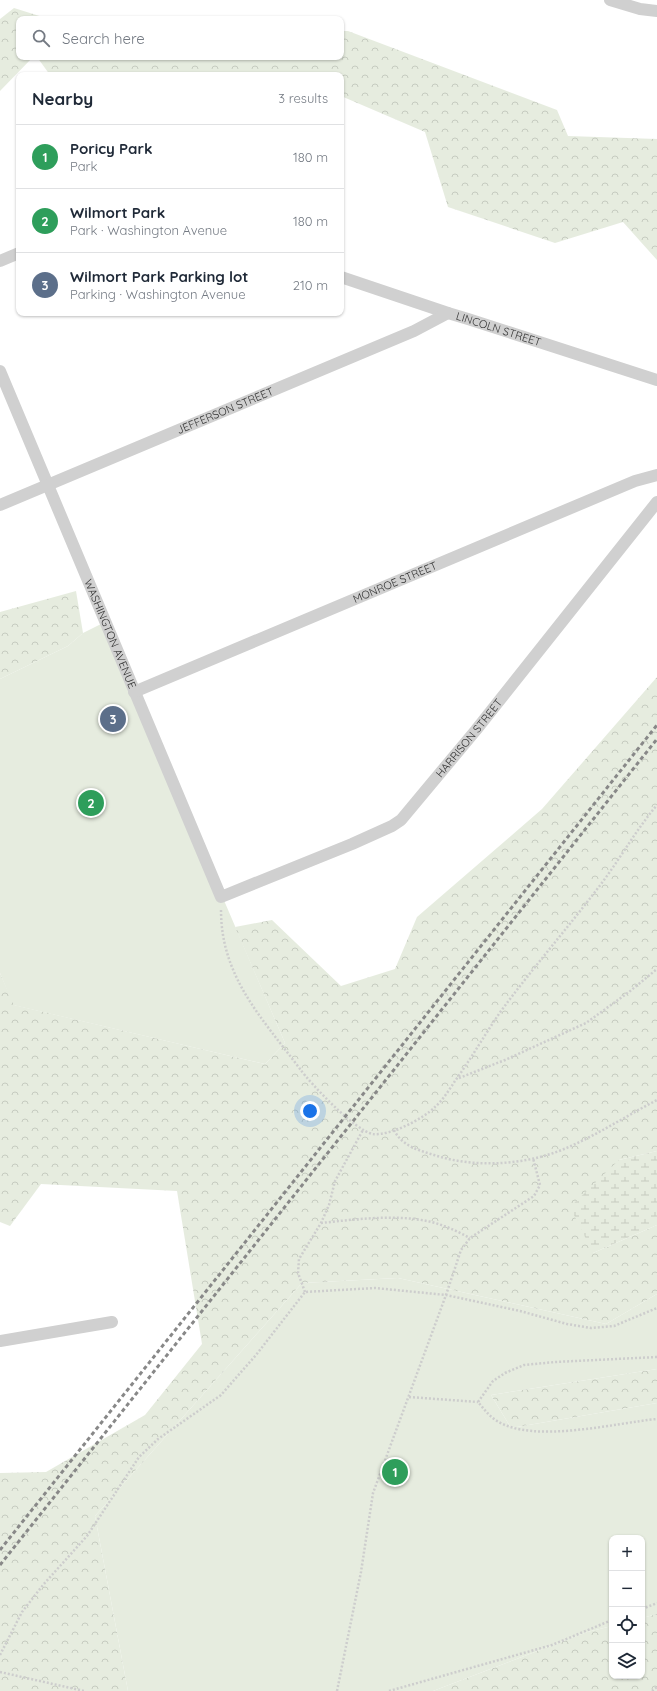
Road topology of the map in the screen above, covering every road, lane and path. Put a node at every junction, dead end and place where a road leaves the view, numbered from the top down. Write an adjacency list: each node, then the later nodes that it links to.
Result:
1 (610, 0): 2 (street)
2 (657, 10)
3 (16, 254): 4 (street)
4 (0, 261)
5 (344, 278): 6 (street, LINCOLN STREET)
6 (448, 313): 8 (street, LINCOLN STREET); 10 (street, JEFFERSON STREET)
7 (0, 371): 10 (street, WASHINGTON AVENUE)
8 (657, 380)
9 (657, 475): 13 (street, MONROE STREET)
10 (48, 484): 12 (street, JEFFERSON STREET); 13 (street, WASHINGTON AVENUE)
11 (657, 502): 15 (street, HARRISON STREET)
12 (0, 505)
13 (134, 692): 15 (street, WASHINGTON AVENUE)
14 (657, 805): 17 (path)
15 (221, 897): 19 (path)
16 (657, 969): 17 (path)
17 (458, 1078): 20 (path)
18 (657, 1100): 21 (path)
19 (364, 1130): 20 (path); 22 (path)
20 (394, 1130): 21 (path)
21 (533, 1158): 23 (path)
22 (321, 1223): 23 (path); 24 (path)
23 (470, 1238): 25 (path)
24 (305, 1292): 25 (path); 36 (path)
25 (446, 1295): 26 (path); 30 (path)
26 (657, 1308)
27 (112, 1322): 28 (street)
28 (0, 1341)
29 (657, 1356): 31 (path)
30 (408, 1397): 31 (path); 40 (path)
31 (478, 1402): 32 (path)
32 (657, 1418)
33 (657, 1603): 34 (path)
34 (645, 1607)
35 (609, 1621): 41 (path)
36 (0, 1655)
37 (0, 1672): 39 (path)
38 (657, 1687): 42 (path)
39 (84, 1691)
40 (337, 1691)
41 (389, 1691)
42 (652, 1691)

